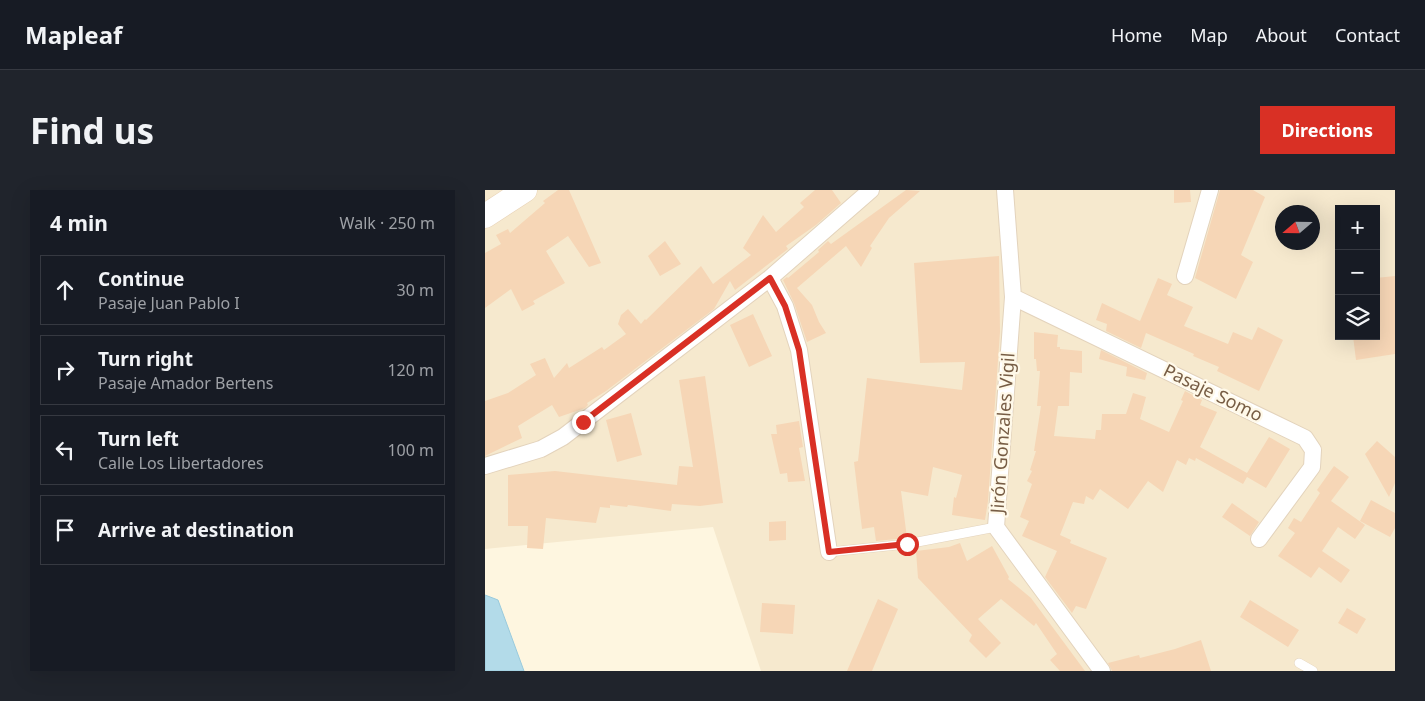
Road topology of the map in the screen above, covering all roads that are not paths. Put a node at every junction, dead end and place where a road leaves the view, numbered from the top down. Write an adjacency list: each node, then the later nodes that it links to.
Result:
1 (525, 190): 5 (main road)
2 (871, 190): 7 (street)
3 (1005, 190): 8 (street, Jirón Gonzales Vigil)
4 (1209, 190): 6 (street)
5 (485, 216)
6 (1185, 276)
7 (770, 278): 9 (street); 12 (street)
8 (1013, 296): 10 (street, Jirón Gonzales Vigil); 11 (street, Pasaje Somo)
9 (485, 466)
10 (996, 527): 12 (lane); 14 (street, Jirón Gonzales Vigil)
11 (1259, 539)
12 (829, 552)
13 (1299, 663): 15 (lane)
14 (1102, 671)
15 (1313, 671)

